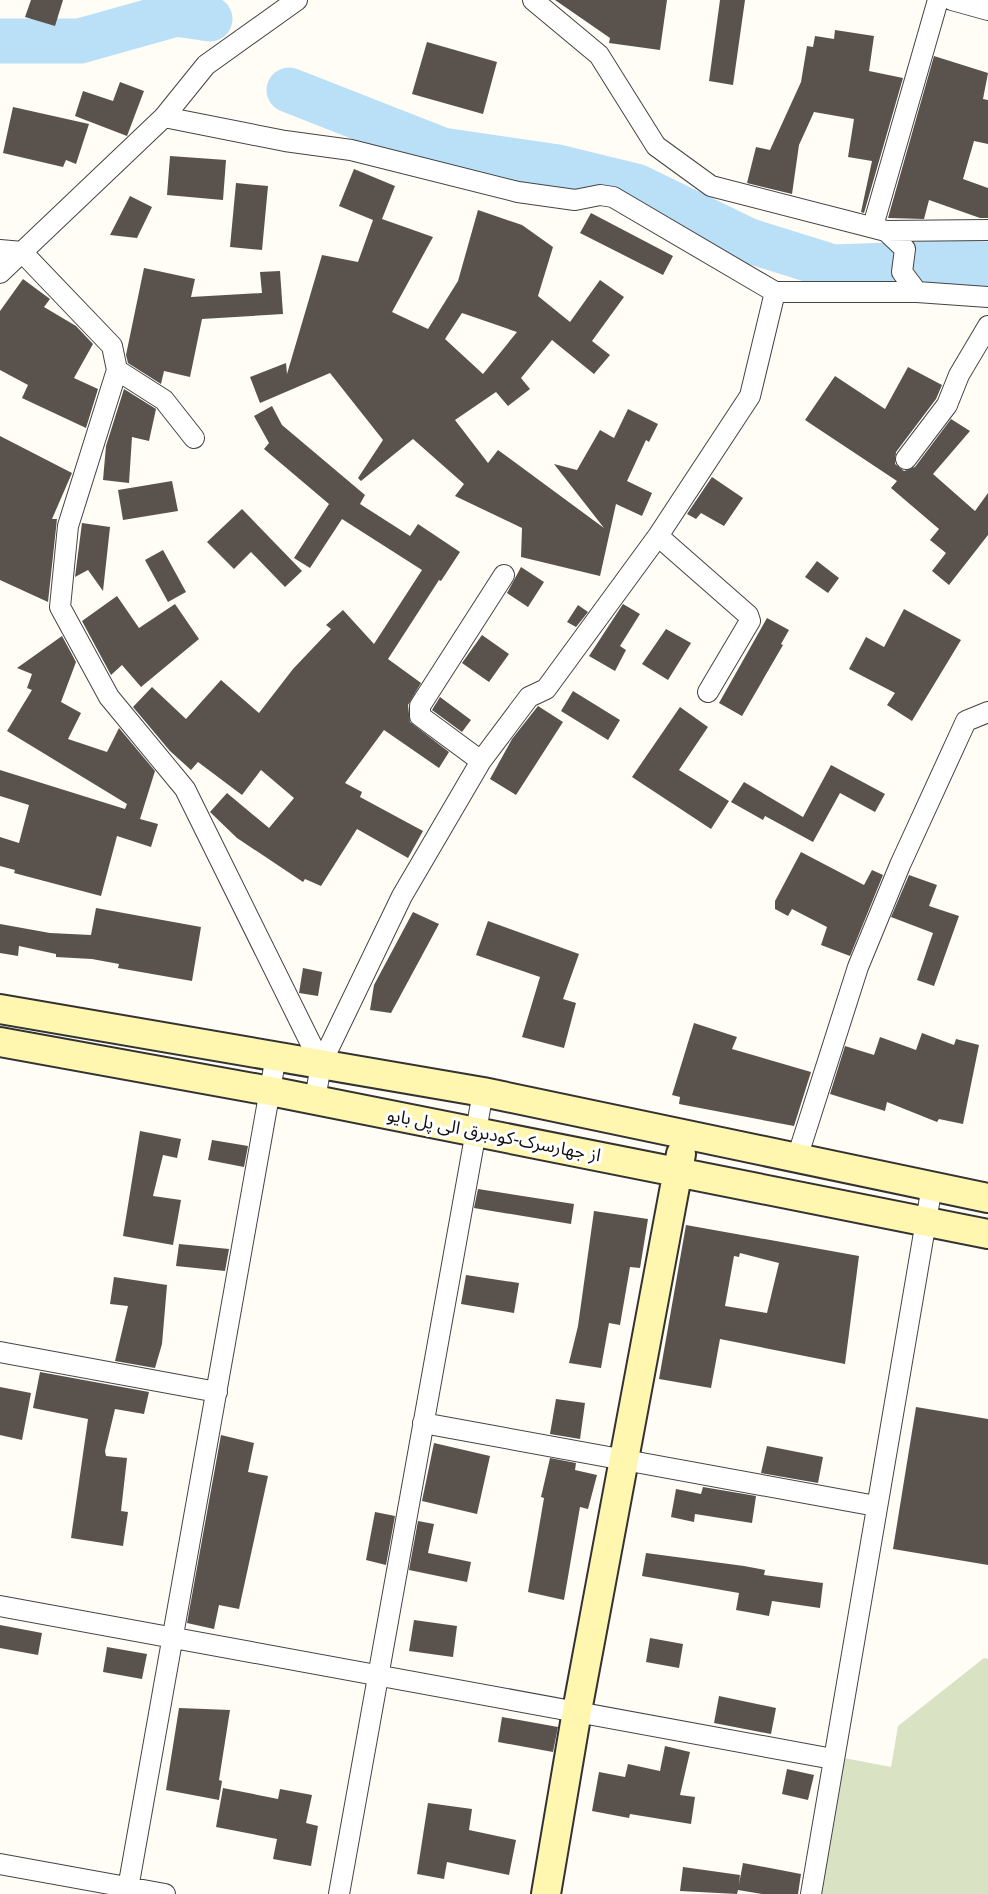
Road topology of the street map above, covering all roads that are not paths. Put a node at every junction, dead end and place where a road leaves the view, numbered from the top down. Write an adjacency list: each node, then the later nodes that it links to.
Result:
1 (297, 0): 6 (street)
2 (533, 0): 7 (street)
3 (938, 0): 7 (street)
4 (960, 1): 5 (street)
5 (988, 10)
6 (164, 117): 10 (street); 12 (street)
7 (880, 229): 8 (street); 13 (street)
8 (988, 230)
9 (0, 250): 10 (street)
10 (22, 252): 11 (street); 16 (street)
11 (0, 273)
12 (775, 292): 13 (street); 19 (street)
13 (917, 292): 14 (street)
14 (988, 297)
15 (988, 326): 18 (street)
16 (117, 370): 17 (street); 27 (street)
17 (194, 438)
18 (906, 459)
19 (658, 536): 21 (street); 23 (street)
20 (504, 575): 23 (street)
21 (708, 692)
22 (988, 712): 33 (street)
23 (482, 761): 27 (street)
24 (0, 1009): 26 (street)
25 (0, 1042): 28 (street, از جهارسرک-کودبرق الی پل بایو)
26 (276, 1056): 27 (street); 28 (street)
27 (321, 1064): 29 (street); 30 (street)
28 (270, 1091): 30 (street, از جهارسرک-کودبرق الی پل بایو); 40 (street)
29 (483, 1092): 31 (street); 32 (street)
30 (315, 1100): 31 (street, از جهارسرک-کودبرق الی پل بایو)
31 (476, 1132): 34 (street, از جهارسرک-کودبرق الی پل بایو); 41 (street)
32 (684, 1134): 33 (street); 34 (street)
33 (797, 1158): 35 (street)
34 (678, 1172): 37 (street, از جهارسرک-کودبرق الی پل بایو); 42 (street)
35 (932, 1186): 36 (street); 37 (street)
36 (988, 1198)
37 (925, 1221): 38 (street, از جهارسرک-کودبرق الی پل بایو); 43 (street)
38 (988, 1234)
39 (0, 1352): 40 (street)
40 (216, 1392): 45 (street)
41 (423, 1423): 42 (street); 46 (street)
42 (625, 1460): 43 (street); 47 (street)
43 (876, 1506): 48 (street)
44 (0, 1606): 45 (street)
45 (172, 1638): 46 (street); 50 (street)
46 (378, 1675): 47 (street); 52 (street)
47 (577, 1711): 48 (street); 53 (street)
48 (833, 1759): 54 (street)
49 (0, 1864): 50 (street)
50 (127, 1891): 51 (street)
51 (165, 1894)
52 (339, 1894)
53 (546, 1894)
54 (811, 1894)

